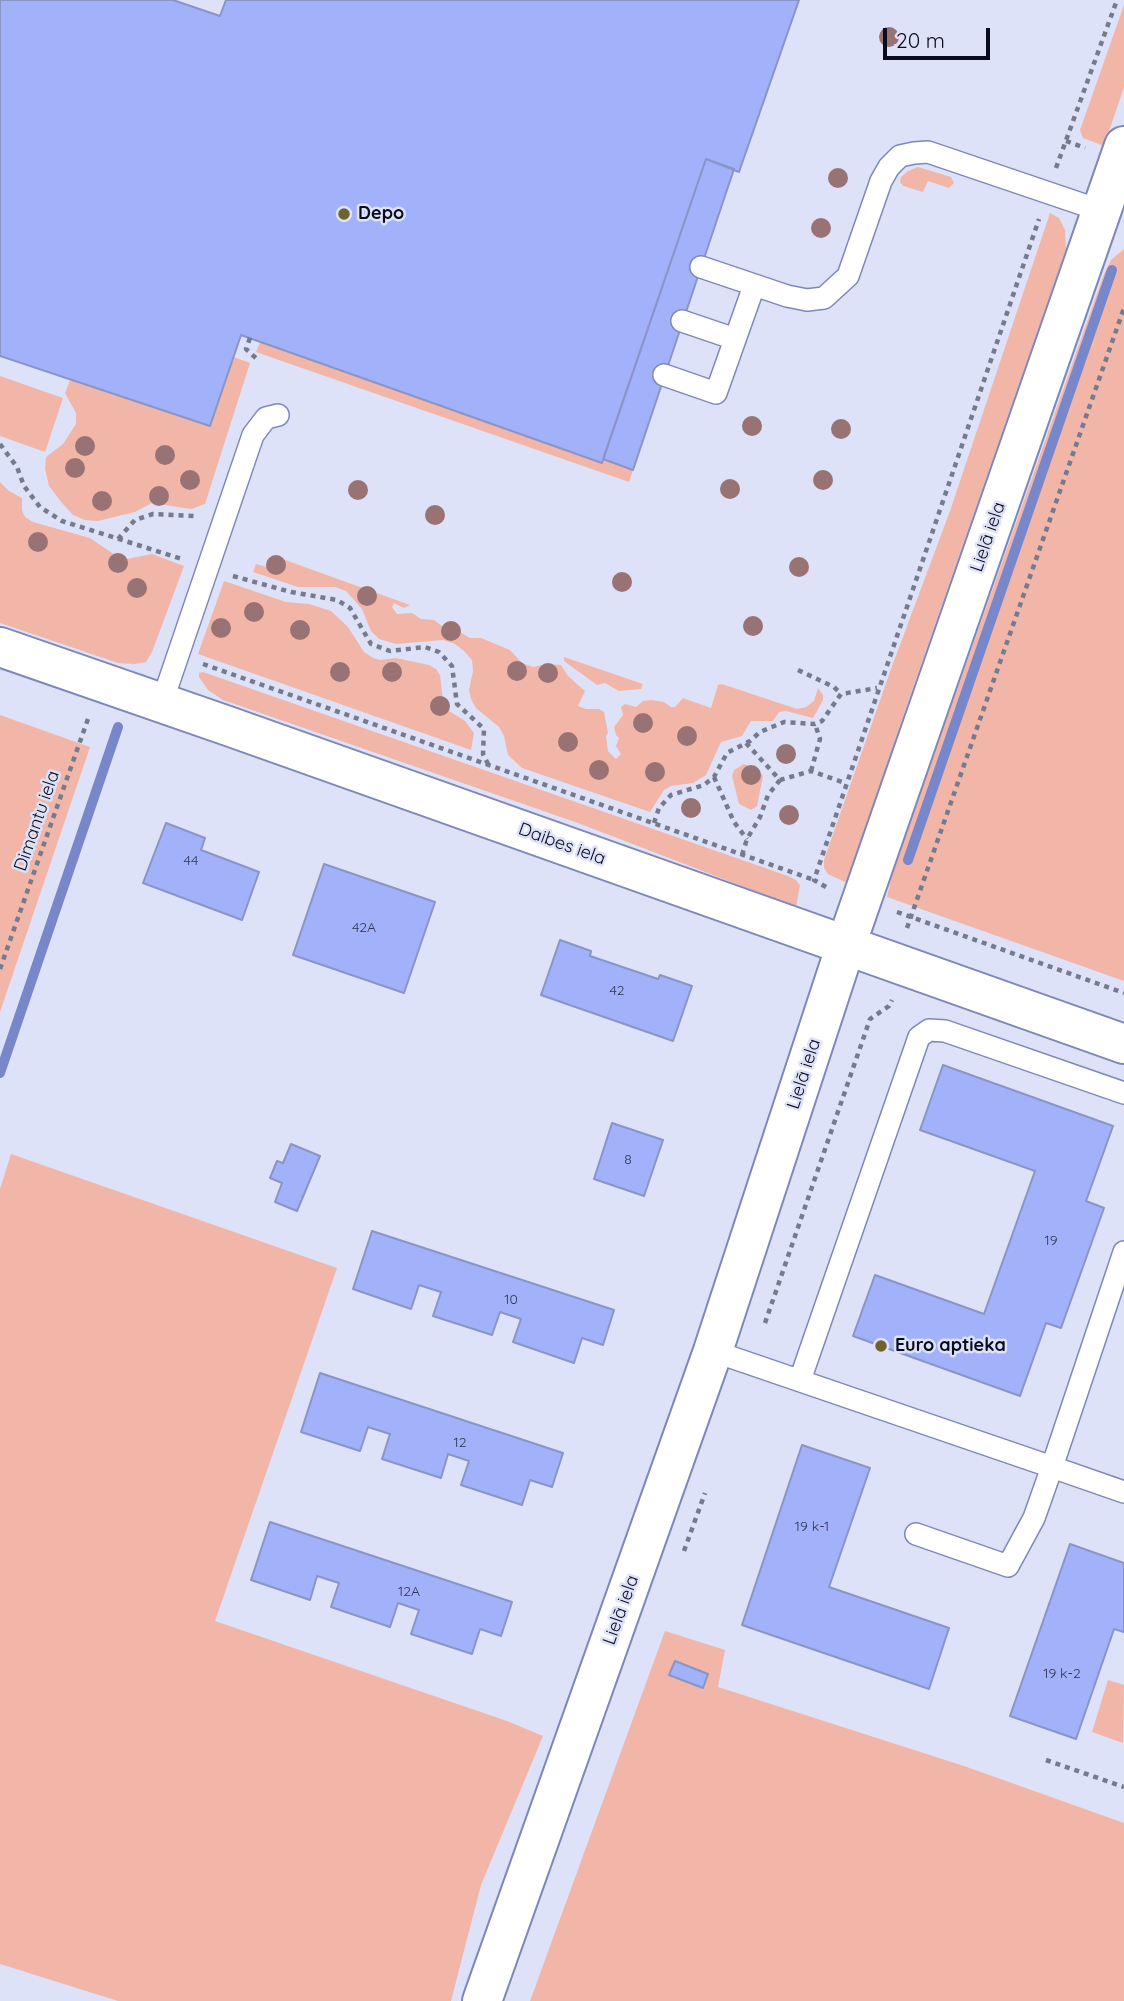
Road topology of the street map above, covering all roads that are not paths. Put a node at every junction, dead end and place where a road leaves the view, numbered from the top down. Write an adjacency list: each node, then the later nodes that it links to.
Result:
1 (1124, 146): 2 (street, Lielā iela)
2 (1113, 215): 4 (lane); 11 (street, Lielā iela)
3 (701, 267): 4 (lane)
4 (754, 286): 6 (lane)
5 (682, 321): 6 (lane)
6 (735, 339): 7 (lane)
7 (664, 375)
8 (278, 415): 10 (lane)
9 (0, 647): 10 (street, Daibes iela)
10 (162, 702): 11 (street, Daibes iela)
11 (846, 945): 12 (street, Daibes iela); 15 (street, Lielā iela)
12 (1124, 1044)
13 (1124, 1093): 16 (lane)
14 (1124, 1252): 17 (lane)
15 (713, 1351): 16 (lane); 20 (street, Lielā iela)
16 (800, 1380): 17 (lane)
17 (1052, 1467): 18 (lane); 19 (lane)
18 (1124, 1492)
19 (916, 1534)
20 (482, 2001)

